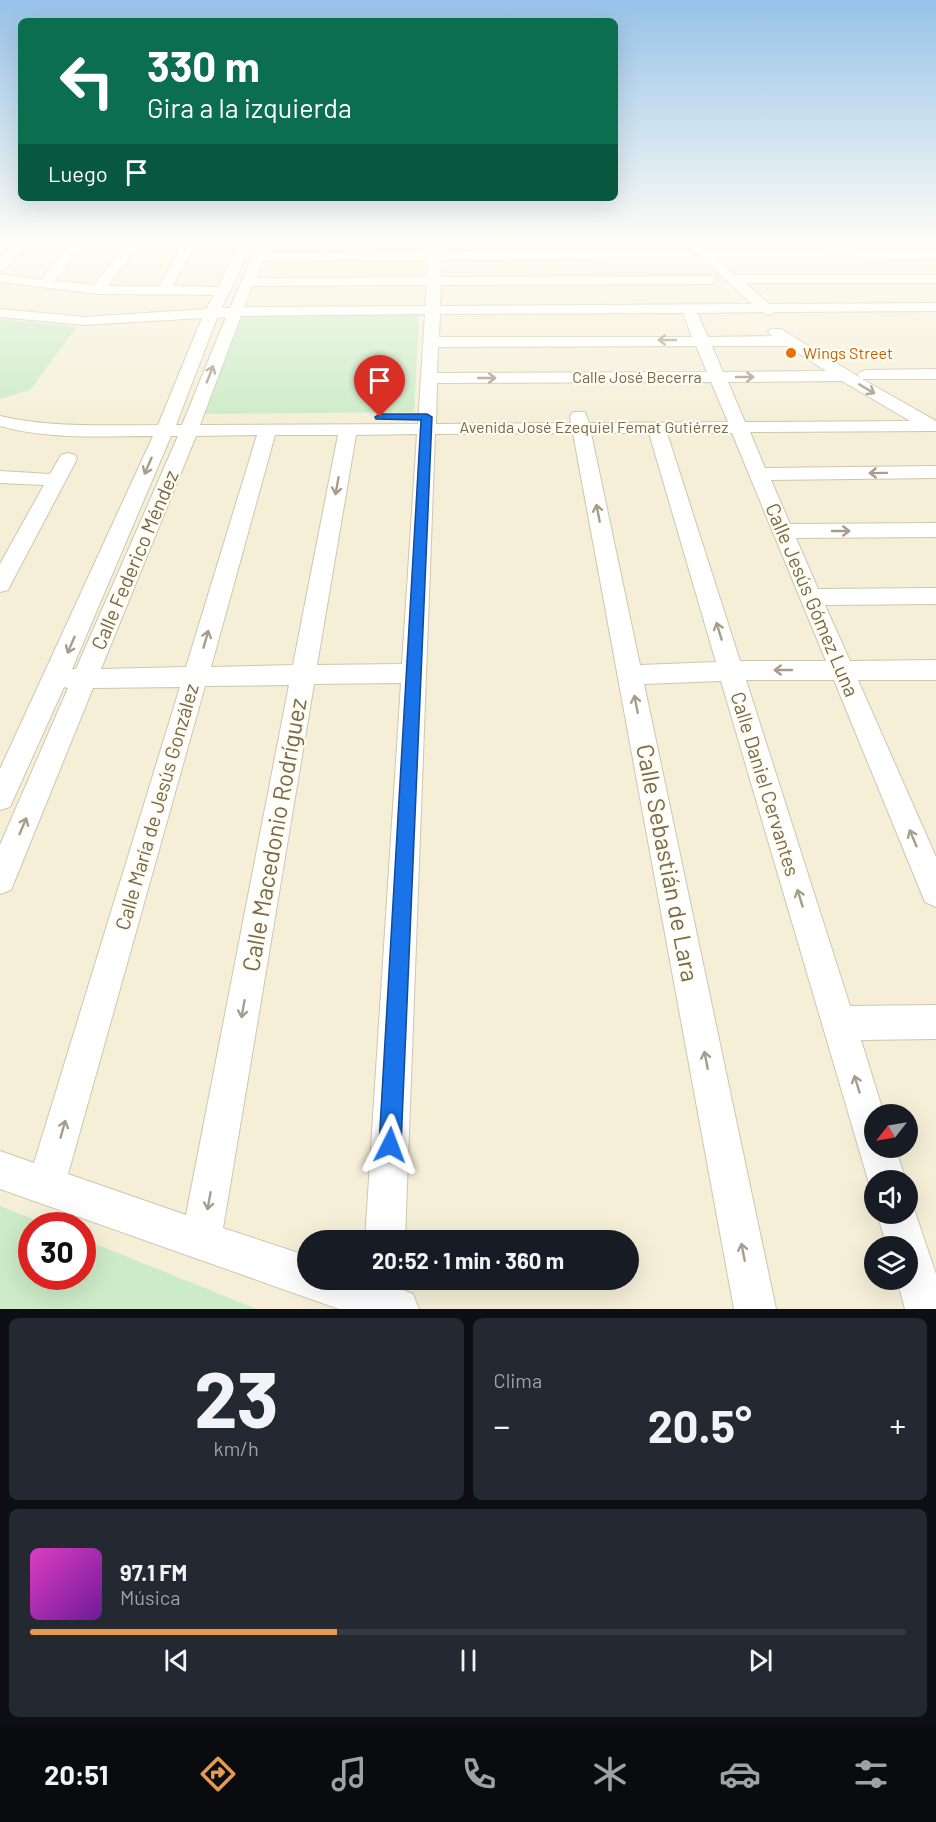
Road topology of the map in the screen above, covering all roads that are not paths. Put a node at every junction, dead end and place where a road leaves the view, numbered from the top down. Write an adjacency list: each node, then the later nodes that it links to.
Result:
1 (202, 301): 9 (street)
2 (232, 301): 9 (street, Calle Federico Méndez)
3 (234, 301): 9 (street, Calle Federico Méndez)
4 (433, 301): 13 (street)
5 (736, 301): 11 (street)
6 (757, 301): 12 (street)
7 (0, 302): 9 (street)
8 (936, 307): 12 (street)
9 (229, 308): 13 (street); 14 (street); 32 (street, Calle Federico Méndez); 33 (street, Calle Federico Méndez, one-way to 9)
10 (688, 308): 11 (street); 13 (street); 15 (street, Calle Jesús Gómez Luna)
11 (744, 308): 12 (street); 16 (street)
12 (765, 308): 19 (street)
13 (432, 310): 17 (street)
14 (0, 312)
15 (701, 340): 16 (street); 17 (street, one-way to 17); 21 (street, Calle Jesús Gómez Luna)
16 (789, 341): 20 (street)
17 (430, 342): 22 (street)
18 (936, 374): 19 (street)
19 (866, 375): 31 (street)
20 (845, 376): 21 (street, Calle José Becerra, one-way to 20); 23 (street, one-way to 23)
21 (717, 377): 22 (street, Calle José Becerra, one-way to 21); 28 (street, Calle Jesús Gómez Luna)
22 (429, 378): 29 (street)
23 (886, 401): 25 (street); 26 (street)
24 (0, 410): 32 (street, Avenida José Ezequiel Femat Gutiérrez)
25 (912, 416): 26 (street, Avenida José Ezequiel Femat Gutiérrez); 31 (street, Avenida José Ezequiel Femat Gutiérrez)
26 (874, 417): 28 (street, Avenida José Ezequiel Femat Gutiérrez)
27 (0, 421): 32 (street, Avenida José Ezequiel Femat Gutiérrez)
28 (736, 421): 30 (street, Avenida José Ezequiel Femat Gutiérrez); 31 (street, Avenida José Ezequiel Femat Gutiérrez); 34 (street, Avenida José Ezequiel Femat Gutiérrez); 39 (street, Calle Jesús Gómez Luna)
29 (426, 422): 30 (street, Avenida José Ezequiel Femat Gutiérrez); 33 (street, Avenida José Ezequiel Femat Gutiérrez); 35 (street, Avenida José Ezequiel Femat Gutiérrez); 50 (street)
30 (580, 422): 34 (street, Avenida José Ezequiel Femat Gutiérrez); 52 (street, Calle Sebastián de Lara, one-way to 30)
31 (935, 422)
32 (166, 425): 33 (street, Avenida José Ezequiel Femat Gutiérrez); 55 (street, Calle Federico Méndez, one-way to 55)
33 (191, 425): 36 (street, Avenida José Ezequiel Femat Gutiérrez); 54 (street, Calle Federico Méndez)
34 (656, 427): 49 (street, Calle Daniel Cervantes, one-way to 34)
35 (348, 429): 36 (street, Avenida José Ezequiel Femat Gutiérrez); 51 (street, Calle Macedonio Rodríguez, one-way to 51)
36 (268, 430): 53 (street, Calle María de Jesús González, one-way to 36)
37 (68, 459): 41 (street)
38 (936, 472): 39 (street, one-way to 39)
39 (758, 474): 43 (street, Calle Jesús Gómez Luna)
40 (0, 477): 41 (street)
41 (57, 480): 44 (street)
42 (936, 530): 43 (street, one-way to 42)
43 (783, 531): 46 (street, Calle Jesús Gómez Luna)
44 (2, 578)
45 (936, 596): 46 (street)
46 (811, 597): 47 (street, Calle Jesús Gómez Luna)
47 (842, 670): 48 (street); 49 (street, one-way to 49); 58 (street, Calle Jesús Gómez Luna, one-way to 47)
48 (936, 670)
49 (731, 671): 52 (street); 60 (street, Calle Daniel Cervantes, one-way to 49)
50 (414, 673): 51 (street); 64 (street)
51 (303, 675): 53 (street); 65 (street, Calle Macedonio Rodríguez, one-way to 65)
52 (630, 675): 70 (street, Calle Sebastián de Lara, one-way to 52)
53 (195, 677): 54 (street); 63 (street, Calle María de Jesús González, one-way to 53)
54 (86, 679): 55 (street); 57 (street, Calle Federico Méndez, one-way to 54)
55 (56, 680): 56 (street, Calle Federico Méndez)
56 (0, 798)
57 (0, 880)
58 (936, 892)
59 (936, 1022): 60 (street)
60 (838, 1023): 61 (street, Calle Daniel Cervantes, one-way to 60)
61 (864, 1108)
62 (0, 1170): 63 (street)
63 (46, 1185): 65 (street)
64 (386, 1230)
65 (201, 1241): 66 (street)
66 (297, 1273)
67 (918, 1283): 71 (street)
68 (358, 1290): 69 (street)
69 (388, 1297)
70 (755, 1309)
71 (926, 1309)

